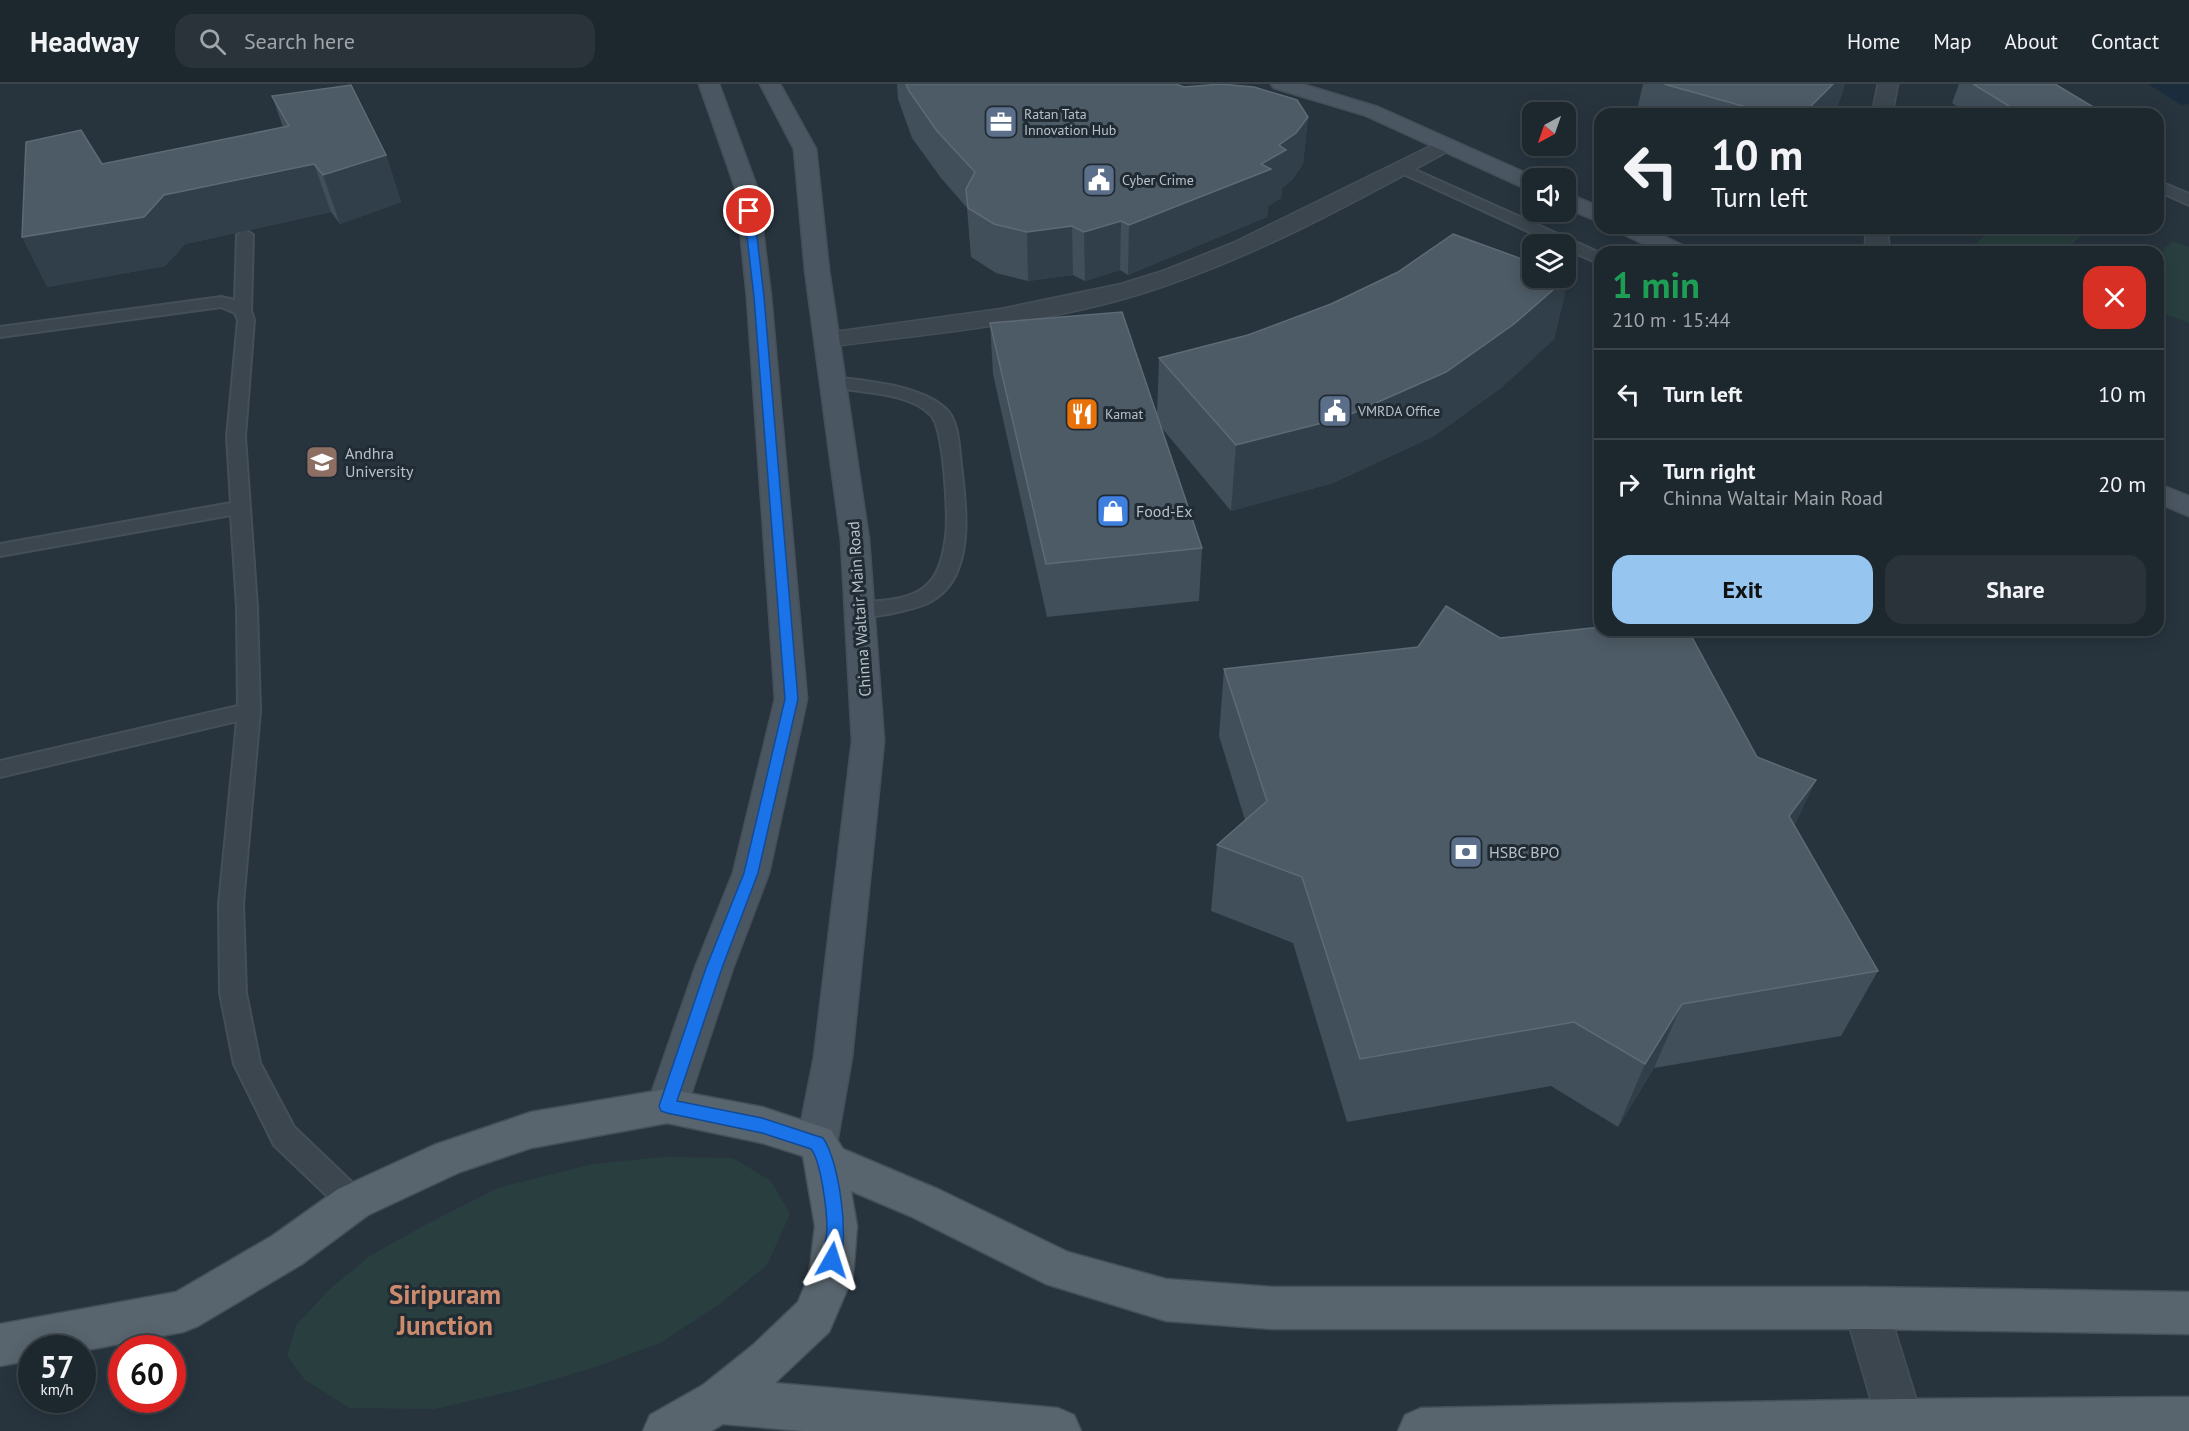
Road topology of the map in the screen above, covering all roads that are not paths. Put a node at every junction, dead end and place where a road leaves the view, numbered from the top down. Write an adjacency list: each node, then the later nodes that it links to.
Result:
1 (709, 84): 28 (street)
2 (770, 84): 19 (street, Chinna Waltair Main Road)
3 (1281, 84): 6 (street)
4 (1888, 84): 5 (street)
5 (1883, 108)
6 (1445, 145): 7 (street); 8 (street)
7 (1402, 168): 16 (lane); 19 (street)
8 (1522, 180)
9 (2164, 188): 10 (lane)
10 (2189, 200)
11 (1576, 204): 12 (street)
12 (1594, 212)
13 (1641, 234): 15 (street)
14 (245, 235): 17 (lane)
15 (1666, 246)
16 (1594, 257)
17 (243, 310): 18 (lane); 22 (lane)
18 (0, 332)
19 (827, 340): 20 (street, Chinna Waltair Main Road)
20 (833, 382): 25 (street, Chinna Waltair Main Road); 25 (lane)
21 (2164, 495): 23 (street)
22 (241, 507): 24 (lane); 26 (lane)
23 (2189, 507)
24 (0, 550)
25 (860, 610): 29 (street, Chinna Waltair Main Road)
26 (249, 711): 27 (lane); 30 (lane)
27 (0, 769)
28 (667, 1106): 29 (main road); 30 (main road)
29 (821, 1152): 31 (main road); 34 (main road)
30 (353, 1202): 33 (main road)
31 (1866, 1308): 32 (main road); 36 (street)
32 (2189, 1312)
33 (0, 1345)
34 (719, 1401): 37 (main road); 38 (main road)
35 (2189, 1420): 36 (main road)
36 (1902, 1426): 39 (main road)
37 (666, 1431)
38 (1058, 1431)
39 (1421, 1431)

